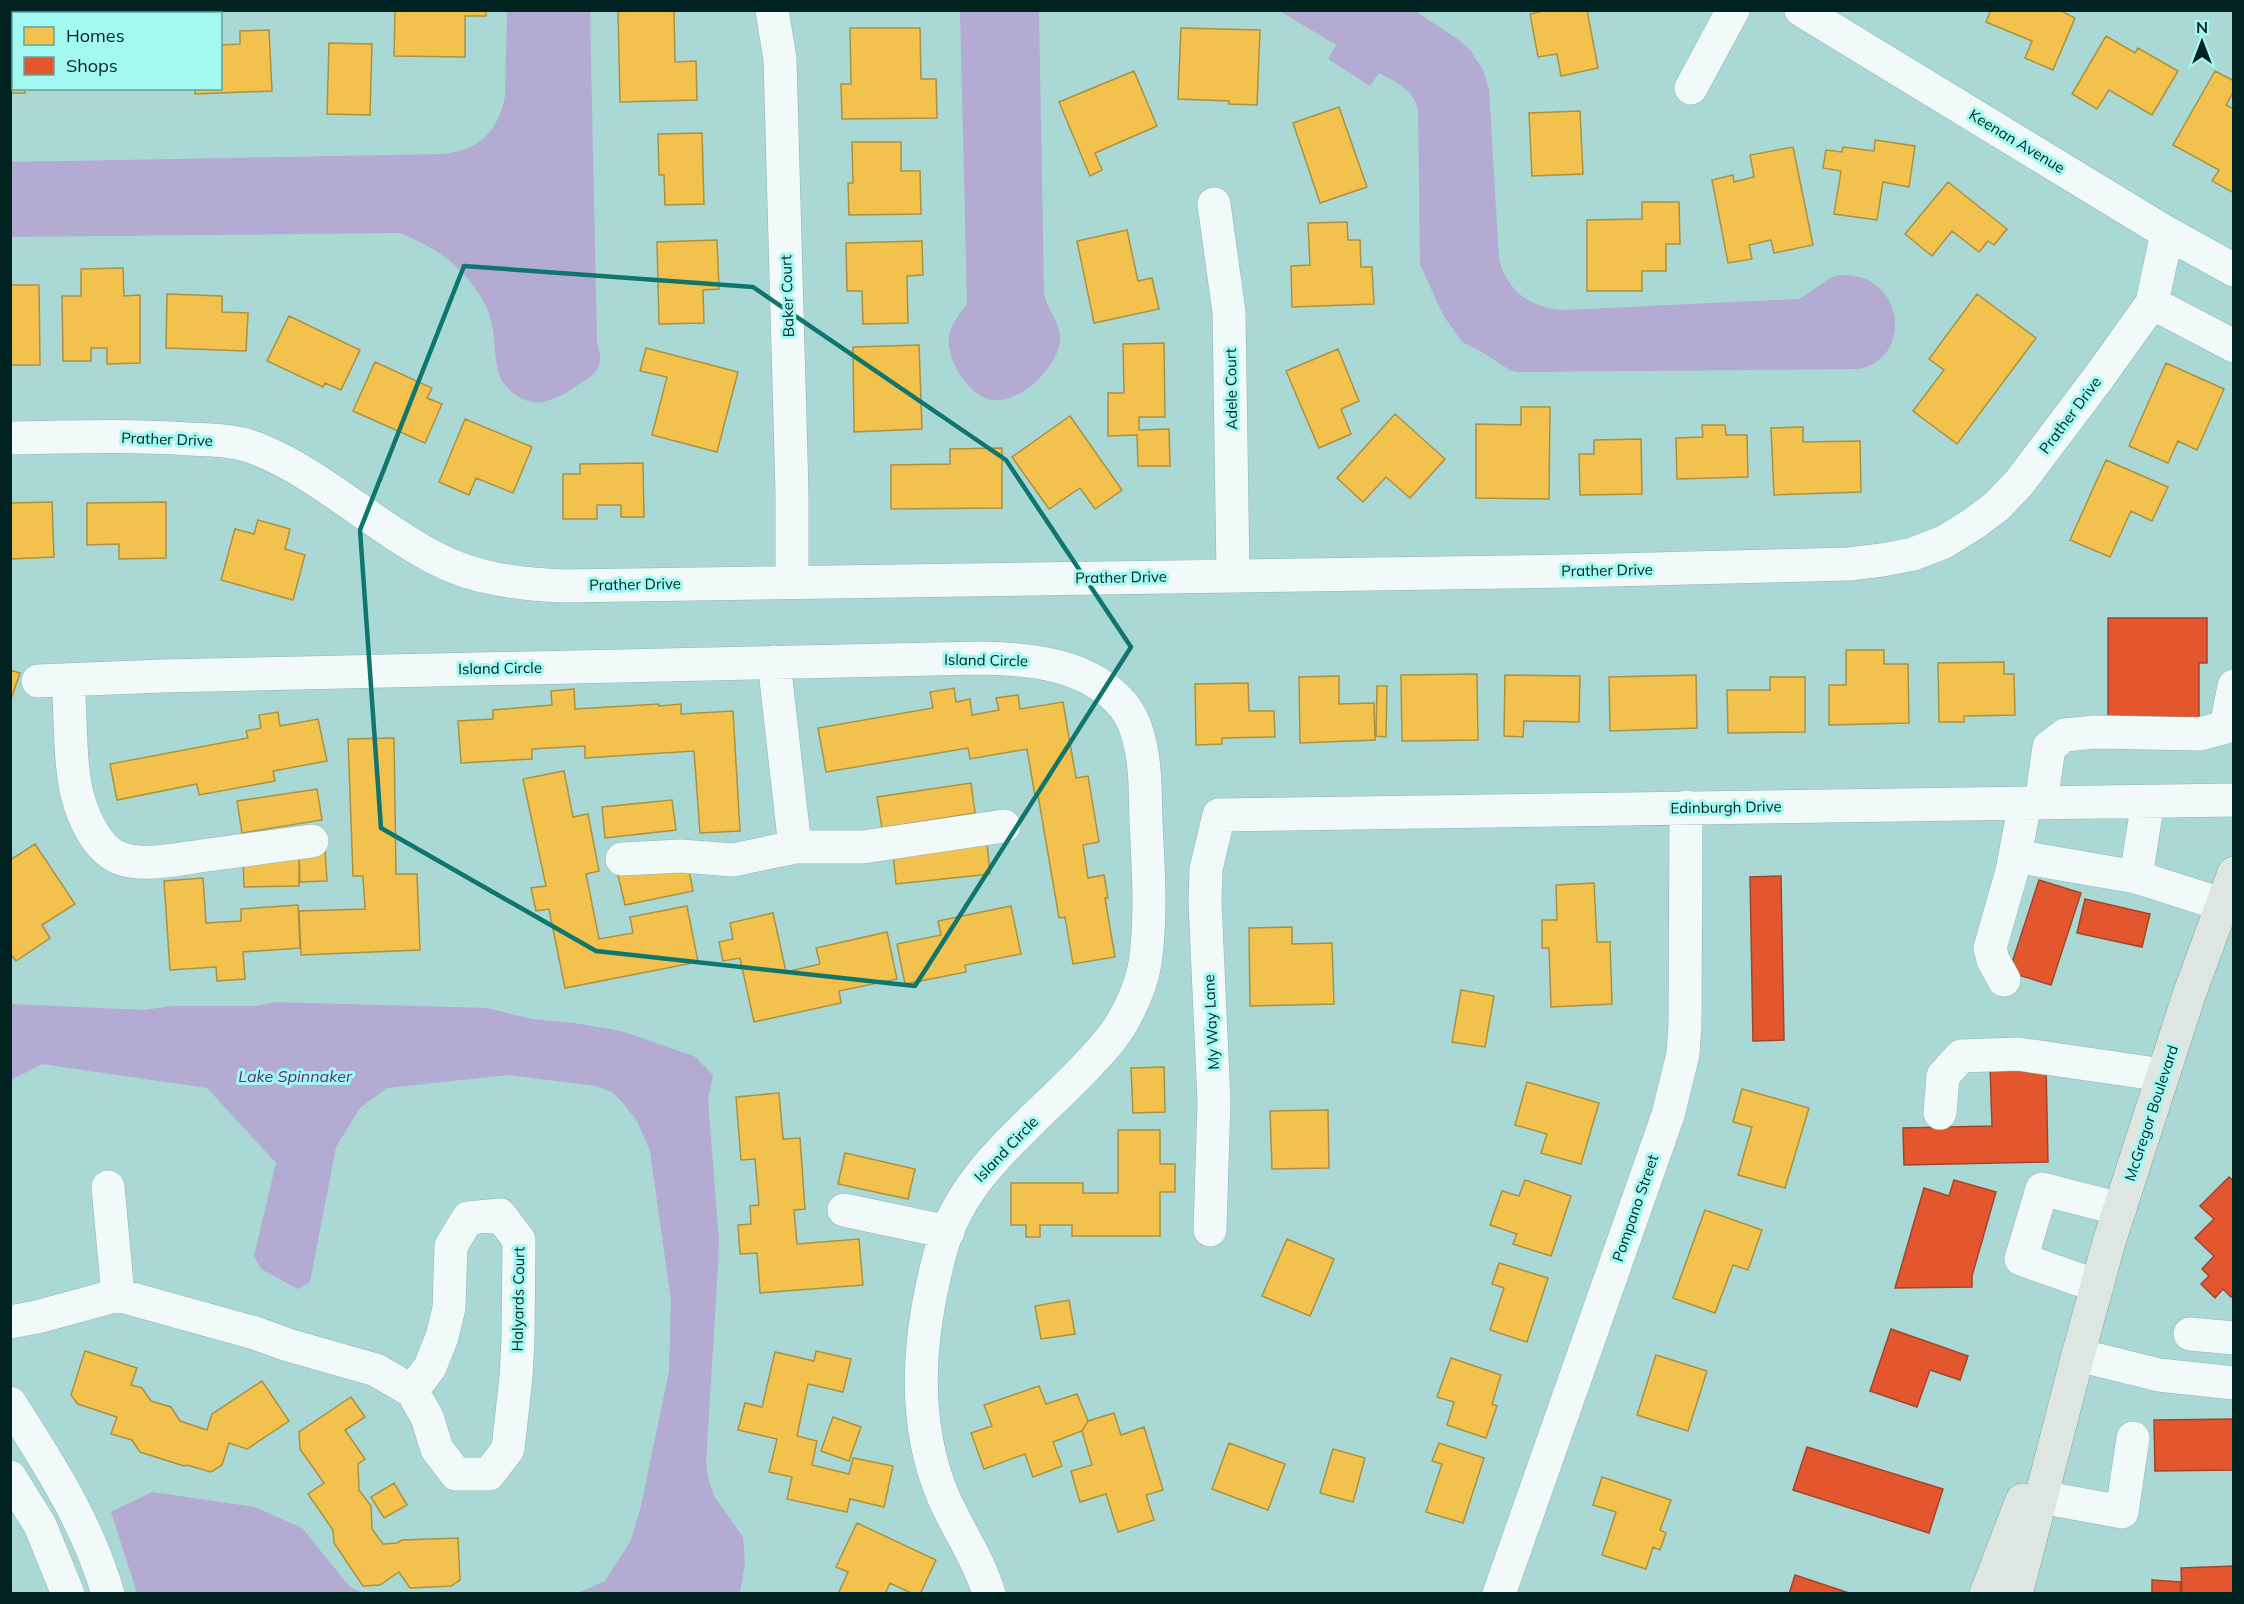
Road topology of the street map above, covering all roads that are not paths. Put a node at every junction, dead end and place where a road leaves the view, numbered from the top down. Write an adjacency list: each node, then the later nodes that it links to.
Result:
1 (772, 10): 12 (street, Baker Court)
2 (1733, 10): 4 (street)
3 (1802, 10): 6 (street, Keenan Avenue)
4 (1691, 88)
5 (1214, 204): 11 (street, Adele Court)
6 (2167, 233): 7 (street, Keenan Avenue); 8 (street, Prather Drive)
7 (2234, 270)
8 (2152, 303): 9 (street); 11 (street, Prather Drive)
9 (2234, 346)
10 (10, 438): 12 (street, Prather Drive)
11 (1233, 575): 12 (street, Prather Drive)
12 (792, 582)
13 (774, 662): 21 (street, Island Circle); 22 (street); 35 (street, Island Circle)
14 (2234, 686): 17 (street)
15 (2234, 800): 16 (street, Edinburgh Drive)
16 (2148, 801): 17 (street, Edinburgh Drive); 26 (street)
17 (2033, 803): 18 (street, Edinburgh Drive); 23 (street)
18 (1686, 807): 19 (street, Edinburgh Drive); 51 (street, Pompano Street)
19 (1219, 815): 34 (street, My Way Lane)
20 (1004, 826): 22 (street)
21 (312, 841)
22 (795, 847): 24 (street)
23 (2015, 856): 26 (street); 28 (street)
24 (622, 859)
25 (2234, 873): 27 (main road, McGregor Boulevard)
26 (2136, 877): 27 (street)
27 (2221, 904): 29 (main road, McGregor Boulevard)
28 (2004, 980)
29 (2163, 1075): 30 (street); 32 (main road, McGregor Boulevard)
30 (1940, 1113)
31 (108, 1187): 37 (street)
32 (2120, 1209): 36 (main road, McGregor Boulevard); 36 (street)
33 (844, 1210): 35 (street)
34 (1210, 1230)
35 (948, 1232): 50 (street, Island Circle)
36 (2097, 1286): 41 (main road, McGregor Boulevard)
37 (118, 1295): 38 (street); 43 (street, Halyards Court)
38 (10, 1322)
39 (2190, 1334): 40 (street)
40 (2234, 1338)
41 (2078, 1355): 42 (street); 47 (main road, McGregor Boulevard); 52 (main road, McGregor Boulevard)
42 (2234, 1383)
43 (412, 1392): 43 (street, Halyards Court)
44 (10, 1403): 49 (street)
45 (2133, 1438): 47 (street)
46 (10, 1478): 48 (street)
47 (2041, 1497): 53 (main road, McGregor Boulevard)
48 (68, 1593)
49 (108, 1593)
50 (989, 1593)
51 (1499, 1593)
52 (1986, 1593)
53 (2016, 1593)

